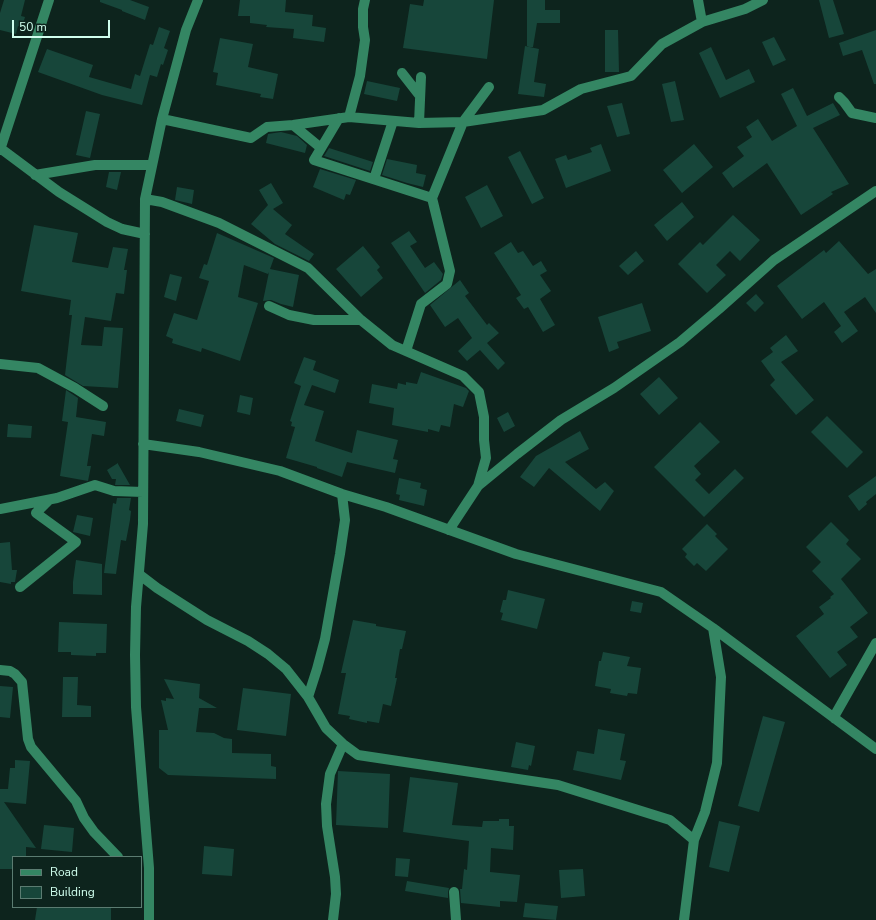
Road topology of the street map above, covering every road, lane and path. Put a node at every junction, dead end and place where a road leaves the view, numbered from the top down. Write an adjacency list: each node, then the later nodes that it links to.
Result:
1 (50, 0): 20 (street)
2 (198, 0): 14 (street)
3 (365, 0): 12 (street)
4 (698, 0): 6 (street)
5 (763, 0): 6 (street)
6 (702, 22): 16 (street)
7 (402, 73): 10 (street)
8 (421, 77): 10 (street)
9 (489, 87): 16 (street)
10 (420, 96): 17 (street)
11 (838, 97): 13 (street)
12 (344, 117): 15 (street); 18 (street); 19 (street)
13 (876, 118)
14 (162, 120): 18 (street); 21 (street)
15 (393, 121): 17 (street); 23 (street)
16 (463, 122): 17 (street); 25 (street)
17 (419, 123)
18 (293, 125): 19 (street)
19 (321, 148): 23 (street)
20 (0, 149): 22 (street)
21 (152, 165): 22 (street); 26 (street)
22 (35, 174): 27 (street)
23 (374, 179): 25 (street)
24 (876, 191): 34 (street)
25 (432, 198): 30 (street)
26 (146, 199): 27 (street); 29 (street)
27 (145, 234): 33 (street)
28 (269, 306): 29 (street)
29 (361, 320): 30 (street)
30 (406, 351): 34 (street)
31 (0, 364): 32 (street)
32 (103, 406)
33 (143, 444): 35 (street); 36 (street)
34 (478, 486): 39 (street)
35 (143, 492): 37 (street); 40 (street)
36 (342, 494): 39 (street); 45 (street)
37 (49, 500): 38 (street); 41 (street)
38 (0, 509)
39 (449, 530): 42 (street)
40 (140, 575): 45 (street); 51 (street)
41 (20, 587)
42 (713, 628): 46 (street); 49 (street)
43 (876, 643): 46 (street)
44 (0, 670): 50 (street)
45 (308, 697): 47 (street)
46 (835, 719): 48 (street)
47 (343, 744): 49 (street); 54 (street)
48 (876, 749)
49 (694, 840): 56 (street)
50 (117, 856)
51 (145, 868): 53 (street)
52 (454, 892): 55 (street)
53 (149, 920)
54 (333, 920)
55 (456, 920)
56 (684, 920)

